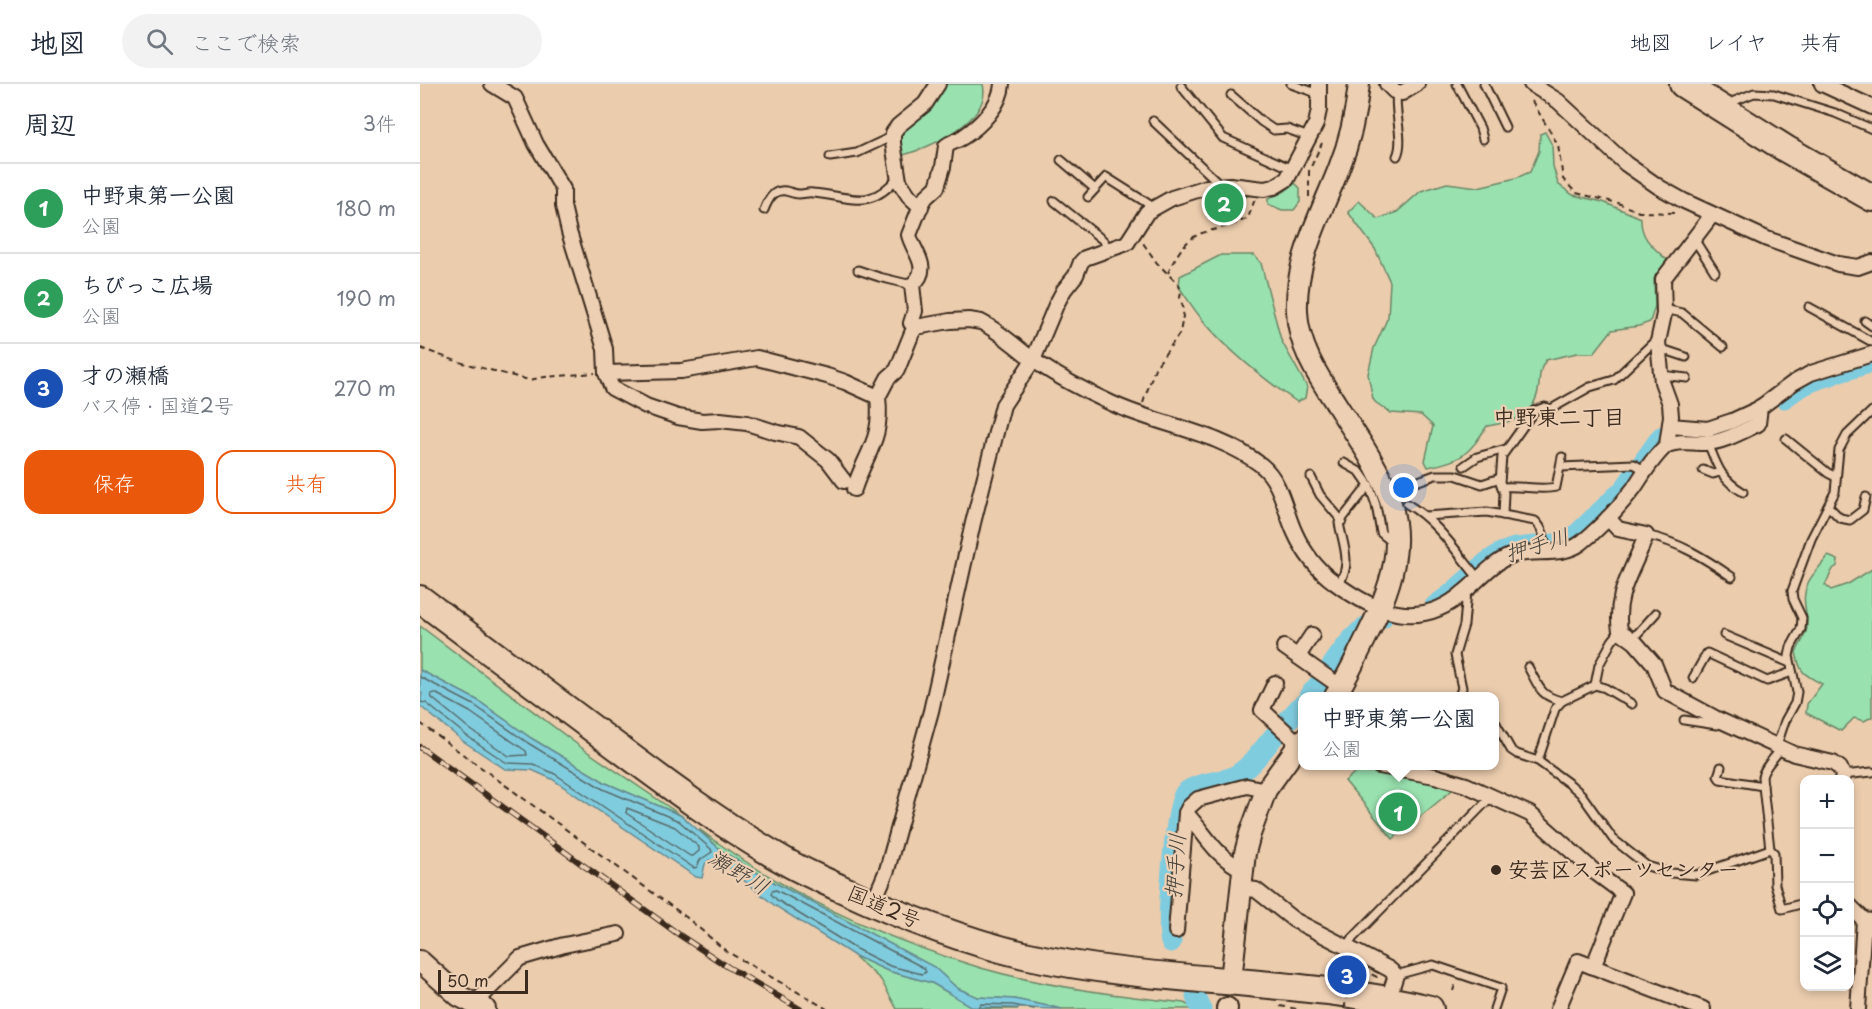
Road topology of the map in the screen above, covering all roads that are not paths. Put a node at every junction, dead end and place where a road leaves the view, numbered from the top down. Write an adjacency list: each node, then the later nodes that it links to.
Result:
1 (492, 84): 55 (street)
2 (938, 84): 21 (street)
3 (1002, 84): 34 (street)
4 (1291, 84): 13 (lane)
5 (1359, 84): 78 (street)
6 (1417, 84): 12 (street)
7 (1457, 84): 23 (lane)
8 (1484, 84): 19 (lane)
9 (1683, 84): 16 (highway)
10 (1822, 84): 17 (street)
11 (1180, 86): 27 (lane)
12 (1392, 88): 24 (lane)
13 (1319, 89): 22 (street)
14 (1530, 90): 37 (street)
15 (1231, 95): 22 (lane)
16 (1719, 107): 20 (lane); 31 (highway)
17 (1872, 107)
18 (1153, 121): 29 (lane)
19 (1505, 127)
20 (1872, 129)
21 (893, 136): 25 (lane); 28 (street)
22 (1316, 138): 27 (street)
23 (1483, 139)
24 (1397, 156)
25 (830, 157)
26 (1061, 160): 30 (lane)
27 (1292, 169): 29 (street)
28 (898, 177): 34 (street); 36 (lane)
29 (1222, 186): 35 (street)
30 (1095, 189): 32 (lane); 35 (lane)
31 (1867, 195)
32 (1088, 197)
33 (1054, 201): 39 (lane)
34 (921, 207): 43 (street)
35 (1151, 209): 39 (street)
36 (764, 210)
37 (1712, 214): 38 (street); 40 (street)
38 (1694, 239): 42 (lane); 45 (street)
39 (1108, 250): 54 (street)
40 (1872, 262)
41 (858, 270): 43 (lane)
42 (1715, 272)
43 (912, 285): 48 (street)
44 (1809, 307): 49 (lane)
45 (1664, 309): 50 (street); 51 (lane)
46 (1864, 321): 47 (lane)
47 (1872, 326)
48 (916, 327): 54 (street); 58 (street)
49 (1872, 342)
50 (1659, 343): 53 (lane); 56 (street); 65 (lane)
51 (1724, 347)
52 (1872, 354): 59 (street)
53 (1686, 357)
54 (1033, 360): 92 (street); 130 (street)
55 (606, 373): 58 (street); 58 (street)
56 (1661, 375): 57 (lane); 61 (street)
57 (1687, 378)
58 (878, 398)
59 (1760, 408): 61 (street); 63 (street)
60 (1872, 411): 74 (lane)
61 (1670, 426): 64 (street)
62 (1786, 439): 74 (lane)
63 (1708, 442): 64 (street); 72 (lane)
64 (1667, 445): 71 (street)
65 (1506, 448): 68 (lane); 75 (lane)
66 (1562, 457): 69 (lane)
67 (1344, 463): 76 (lane)
68 (1464, 466)
69 (1561, 467): 71 (lane); 77 (lane)
70 (1703, 470): 72 (lane)
71 (1646, 471): 85 (street)
72 (1720, 472): 79 (lane)
73 (1311, 477): 86 (lane)
74 (1836, 477): 82 (lane)
75 (1500, 478): 77 (lane); 78 (lane)
76 (1368, 485): 86 (lane); 88 (lane)
77 (1502, 487): 83 (lane)
78 (1387, 492): 88 (street)
79 (1743, 492)
80 (1866, 497): 82 (lane)
81 (1407, 504): 84 (lane)
82 (1828, 506): 102 (lane)
83 (1503, 515): 84 (lane); 89 (lane)
84 (1425, 516): 91 (lane)
85 (1608, 518): 87 (street); 89 (street)
86 (1342, 521): 92 (lane)
87 (1646, 535): 90 (lane); 98 (street)
88 (1396, 545): 95 (street)
89 (1544, 553): 91 (street)
90 (1732, 577)
91 (1479, 579): 93 (street)
92 (1338, 585): 95 (street)
93 (1468, 590): 95 (street); 109 (lane)
94 (420, 599): 130 (highway, 国道2号)
95 (1381, 609): 108 (street)
96 (1656, 613): 98 (lane)
97 (1312, 635): 101 (street)
98 (1625, 635): 107 (lane); 113 (street)
99 (1724, 635): 102 (lane)
100 (1284, 647): 101 (street)
101 (1298, 656): 108 (street)
102 (1790, 663): 104 (lane)
103 (1528, 667): 110 (lane)
104 (1792, 672): 105 (lane); 117 (lane)
105 (1693, 678)
106 (1275, 683): 115 (street)
107 (1595, 685): 110 (lane); 111 (lane)
108 (1338, 692)
109 (1462, 692)
110 (1562, 701): 118 (lane)
111 (1632, 704)
112 (1684, 720): 113 (lane)
113 (1728, 724): 117 (street)
114 (1499, 729): 118 (lane)
115 (1298, 740)
116 (1298, 746): 125 (street)
117 (1779, 746): 122 (street); 124 (lane)
118 (1538, 761): 128 (lane)
119 (1721, 767): 124 (lane)
120 (1411, 770): 126 (street)
121 (1872, 772): 123 (lane)
122 (1842, 775)
123 (1854, 775)
124 (1763, 786): 128 (lane)
125 (1266, 790): 127 (street); 129 (street)
126 (1491, 797): 136 (lane); 138 (street)
127 (1186, 813): 129 (street); 134 (street)
128 (1770, 849): 131 (lane)
129 (1242, 879): 136 (street); 139 (street)
130 (873, 903): 139 (highway, 国道2号)
131 (1800, 904)
132 (1854, 909): 133 (street)
133 (1868, 920): 147 (street)
134 (1176, 931)
135 (618, 934): 141 (street)
136 (1349, 954): 140 (street)
137 (420, 961): 141 (street)
138 (1593, 967): 145 (street); 146 (street)
139 (1231, 980): 140 (highway, 国道2号); 142 (street)
140 (1392, 987): 143 (highway, 国道2号); 144 (lane)
141 (472, 1006)
142 (1227, 1008)
143 (1430, 1009)
144 (1494, 1009)
145 (1558, 1009)
146 (1702, 1009)
147 (1858, 1009)

